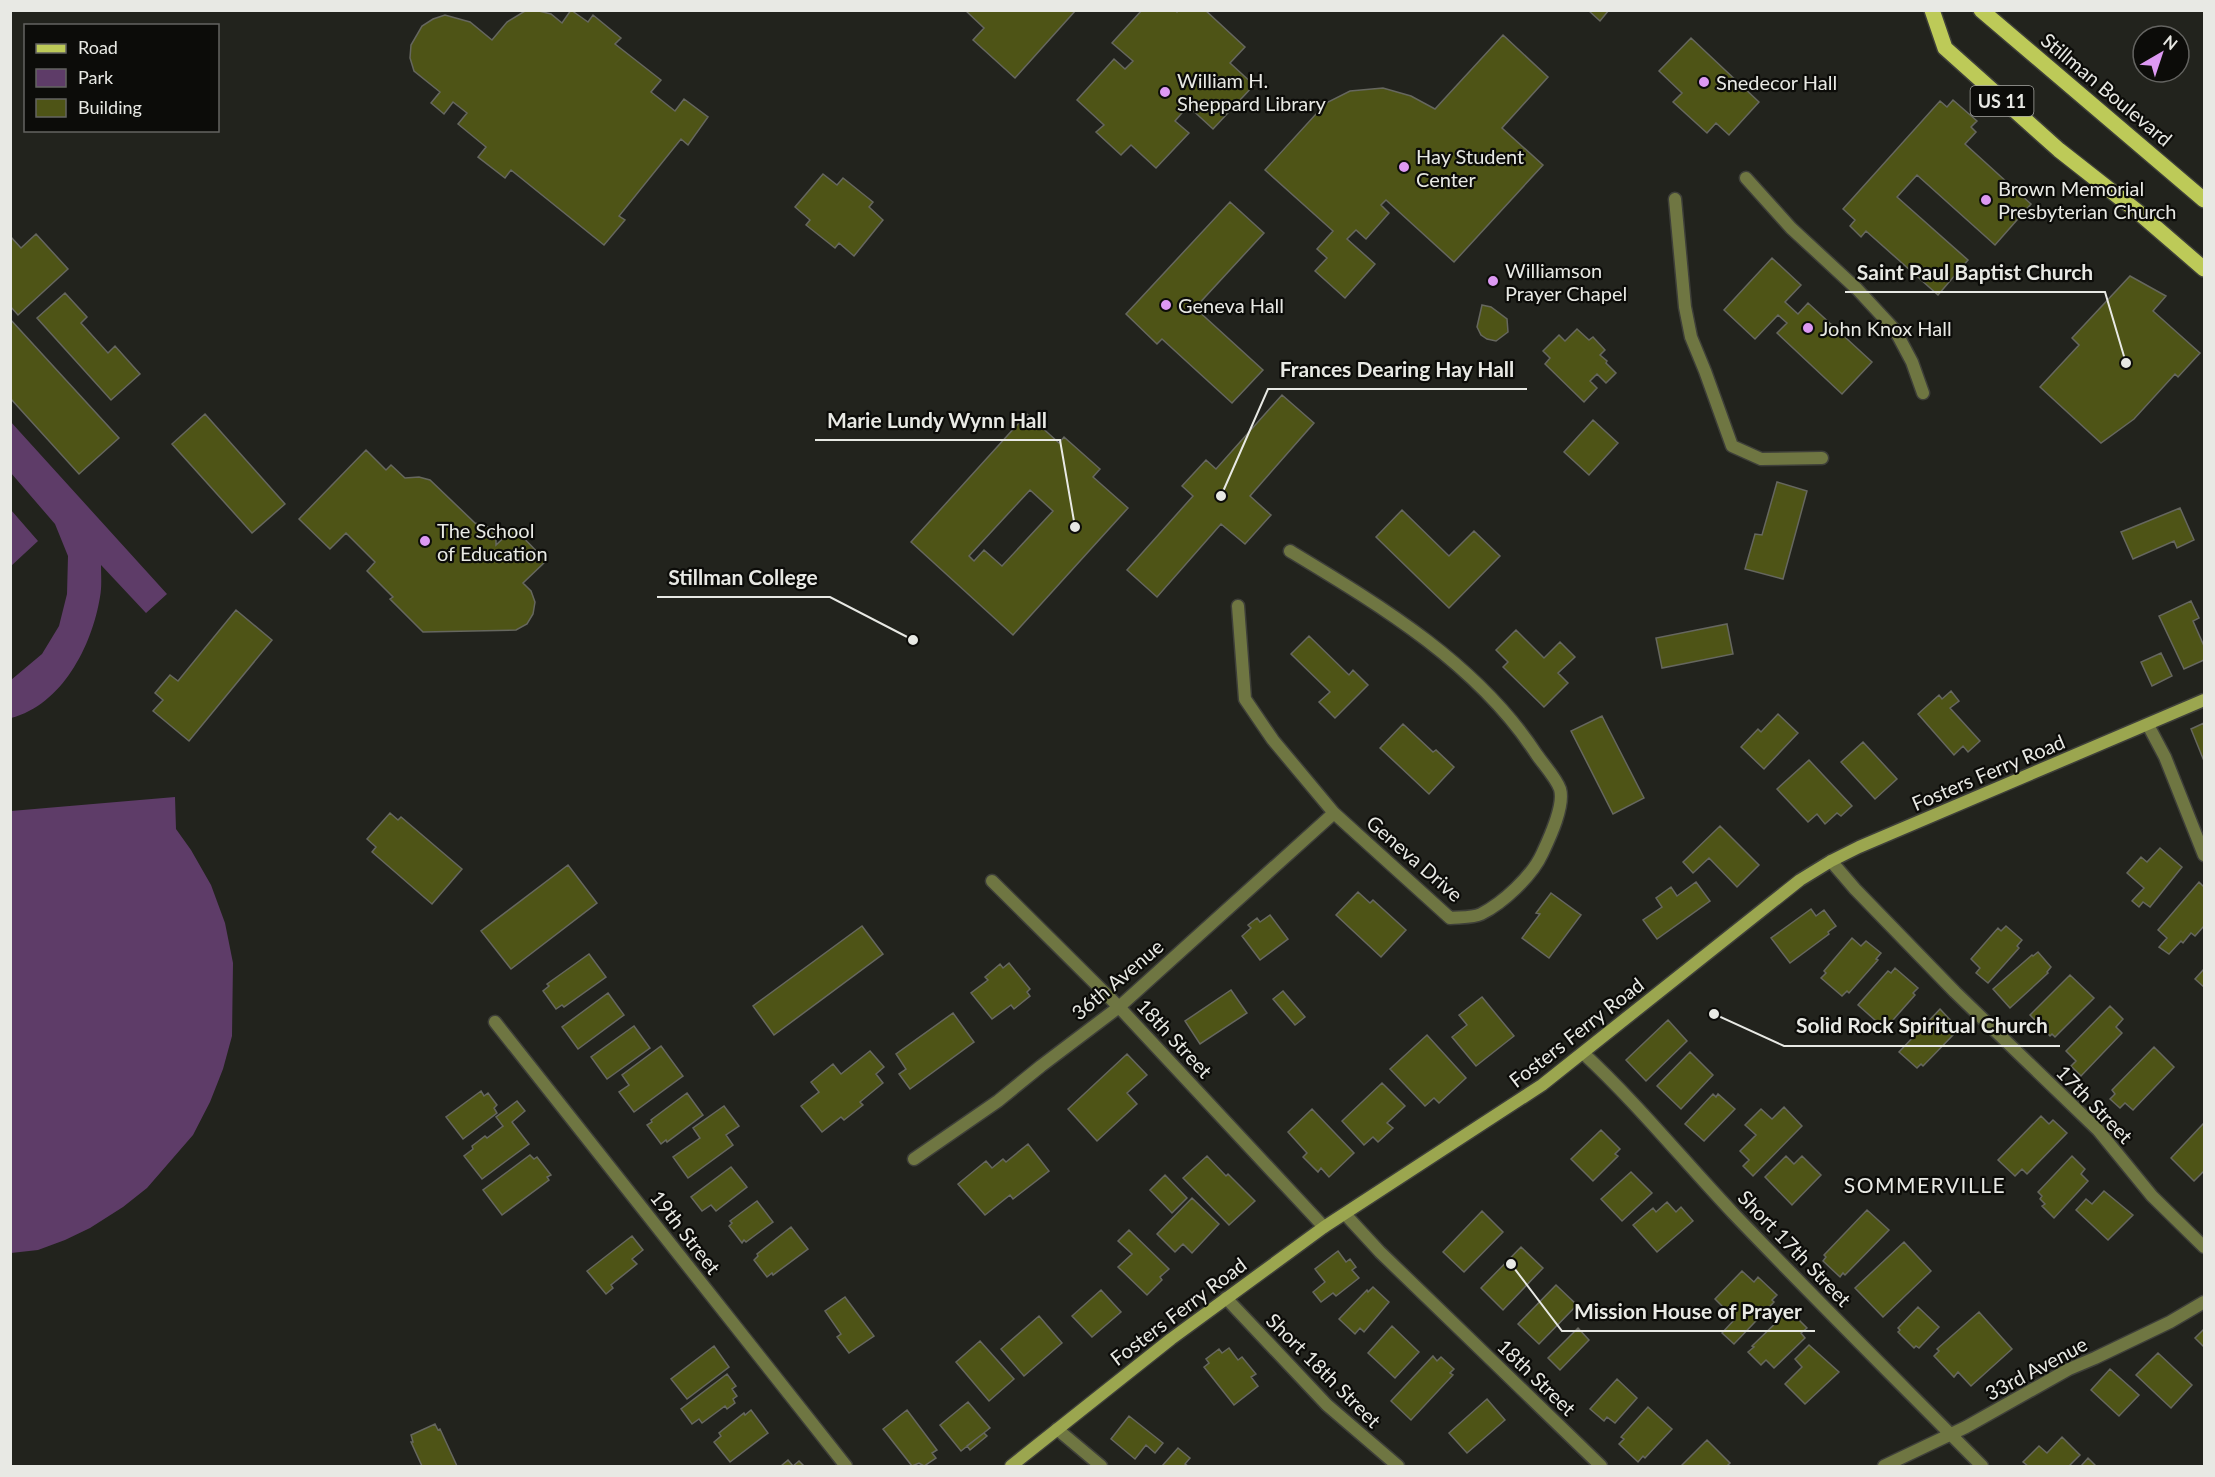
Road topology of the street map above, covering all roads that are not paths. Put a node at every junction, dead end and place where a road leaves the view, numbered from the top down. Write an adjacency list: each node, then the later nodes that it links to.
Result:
1 (1932, 10): 6 (main road, US 11)
2 (1981, 10): 5 (main road, Stillman Boulevard / US 11)
3 (1746, 178): 7 (street)
4 (1675, 199): 8 (street)
5 (2205, 200)
6 (2205, 269)
7 (1923, 393)
8 (1822, 458)
9 (1290, 551): 13 (street, Geneva Drive)
10 (1238, 606): 13 (street, Geneva Drive)
11 (2205, 700): 12 (street, Fosters Ferry Road)
12 (2148, 725): 14 (street); 15 (street, Fosters Ferry Road)
13 (1334, 813): 17 (street, 36th Avenue)
14 (2205, 855)
15 (1831, 861): 19 (street, Fosters Ferry Road); 23 (street, 17th Street)
16 (992, 881): 17 (street, 18th Street)
17 (1119, 1006): 20 (street, 36th Avenue); 22 (street, 18th Street)
18 (495, 1022): 28 (street, 19th Street)
19 (1583, 1053): 21 (street, Fosters Ferry Road); 27 (street, Short 17th Street)
20 (914, 1159)
21 (1345, 1214): 22 (street, Fosters Ferry Road); 32 (street, 18th Street)
22 (1324, 1227): 24 (street, Fosters Ferry Road)
23 (2205, 1247)
24 (1226, 1298): 26 (street, Fosters Ferry Road); 31 (street, Short 18th Street)
25 (2205, 1302): 27 (street, 33rd Avenue)
26 (1057, 1429): 29 (street, Fosters Ferry Road); 30 (street)
27 (1951, 1435): 33 (street, 33rd Avenue); 34 (street, Short 17th Street)
28 (846, 1467)
29 (1011, 1467)
30 (1101, 1467)
31 (1398, 1467)
32 (1601, 1467)
33 (1884, 1467)
34 (1982, 1467)

